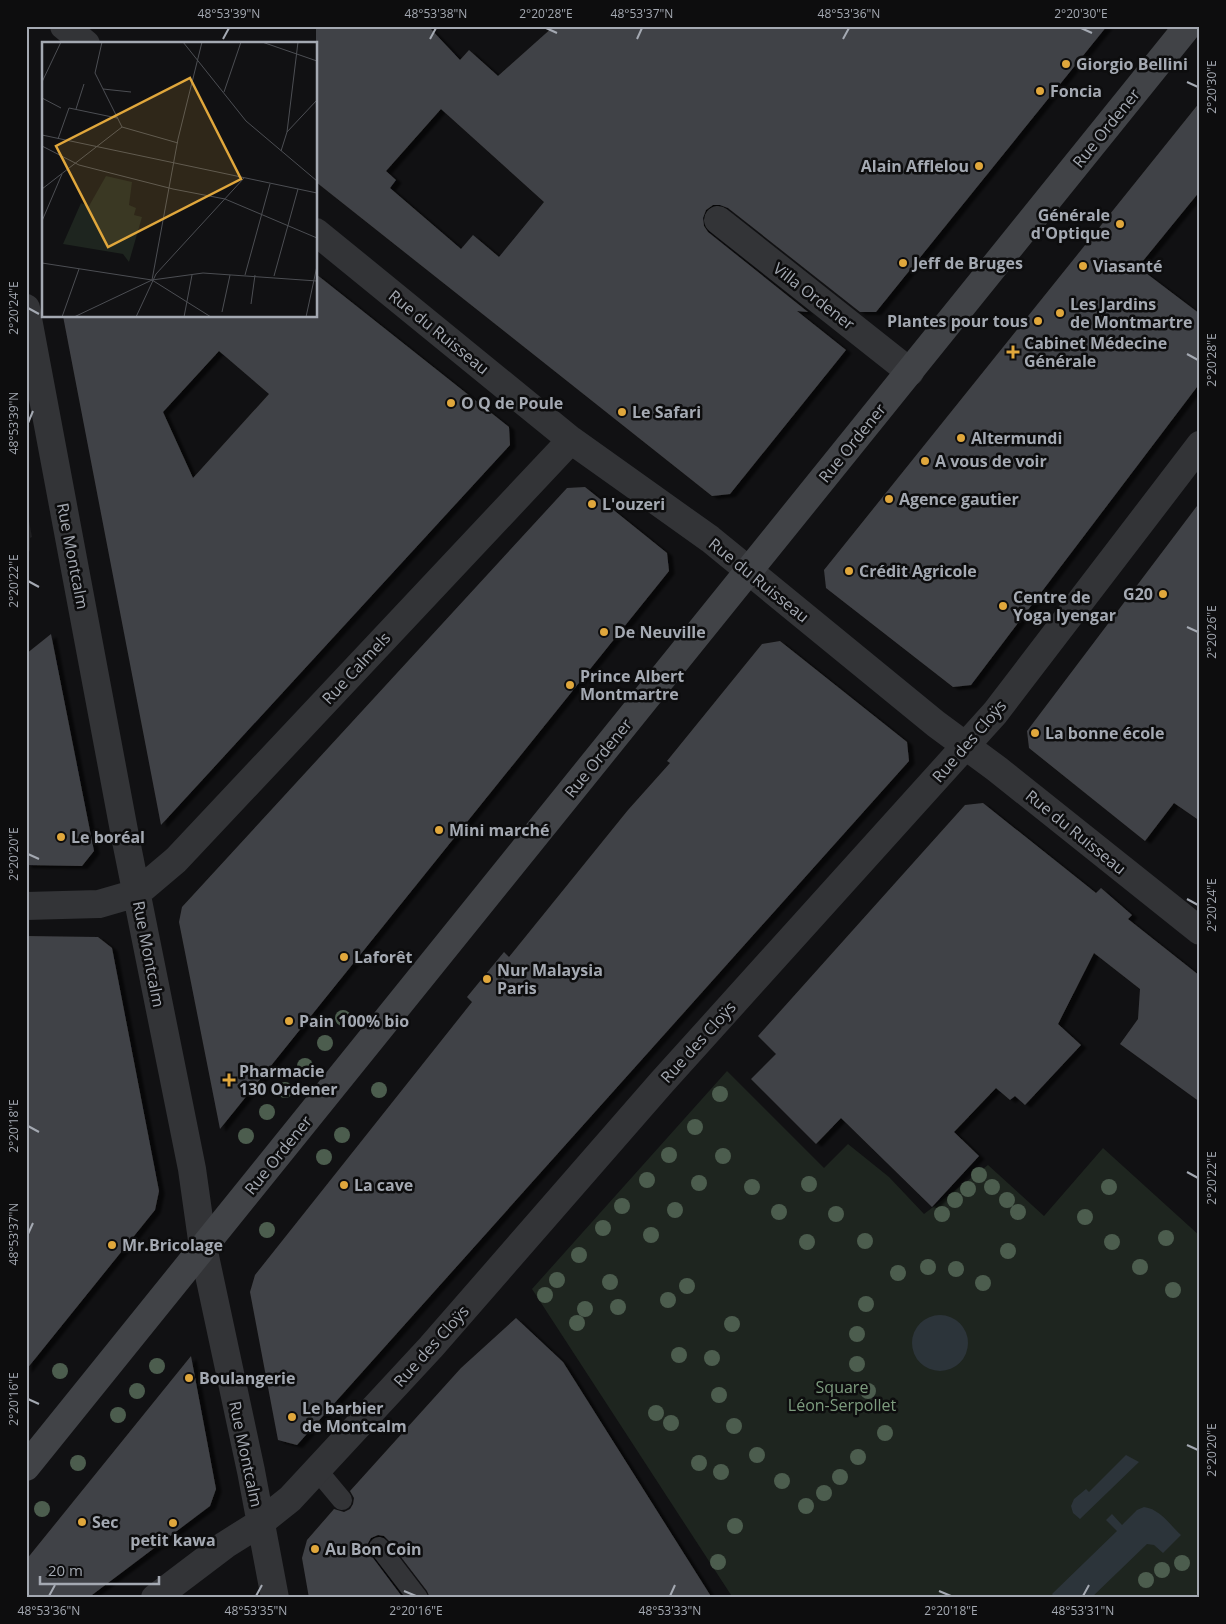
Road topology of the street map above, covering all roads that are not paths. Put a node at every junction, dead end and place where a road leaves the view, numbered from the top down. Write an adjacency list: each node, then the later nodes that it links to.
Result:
1 (64, 26): 3 (street)
2 (1188, 26): 7 (main road, Rue Ordener)
3 (84, 42)
4 (718, 220): 7 (street, Villa Ordener)
5 (318, 234): 8 (street, Rue du Ruisseau)
6 (26, 308): 12 (street, Rue Montcalm)
7 (910, 372): 10 (main road, Rue Ordener)
8 (571, 440): 10 (street, Rue du Ruisseau); 12 (street, Rue Calmels)
9 (1200, 444): 11 (street, Rue des Cloÿs)
10 (749, 570): 11 (street, Rue du Ruisseau); 15 (main road, Rue Ordener)
11 (966, 746): 14 (street, Rue du Ruisseau); 17 (street, Rue des Cloÿs)
12 (137, 893): 13 (street); 15 (street, Rue Montcalm)
13 (27, 908)
14 (1200, 932)
15 (203, 1247): 16 (main road, Rue Ordener); 19 (street, Rue Montcalm)
16 (26, 1467)
17 (317, 1470): 18 (lane); 19 (street, Rue des Cloÿs)
18 (342, 1500)
19 (260, 1523): 21 (street, Rue des Cloÿs); 22 (street, Rue Montcalm)
20 (379, 1547): 23 (lane)
21 (155, 1598)
22 (275, 1598)
23 (418, 1598)

